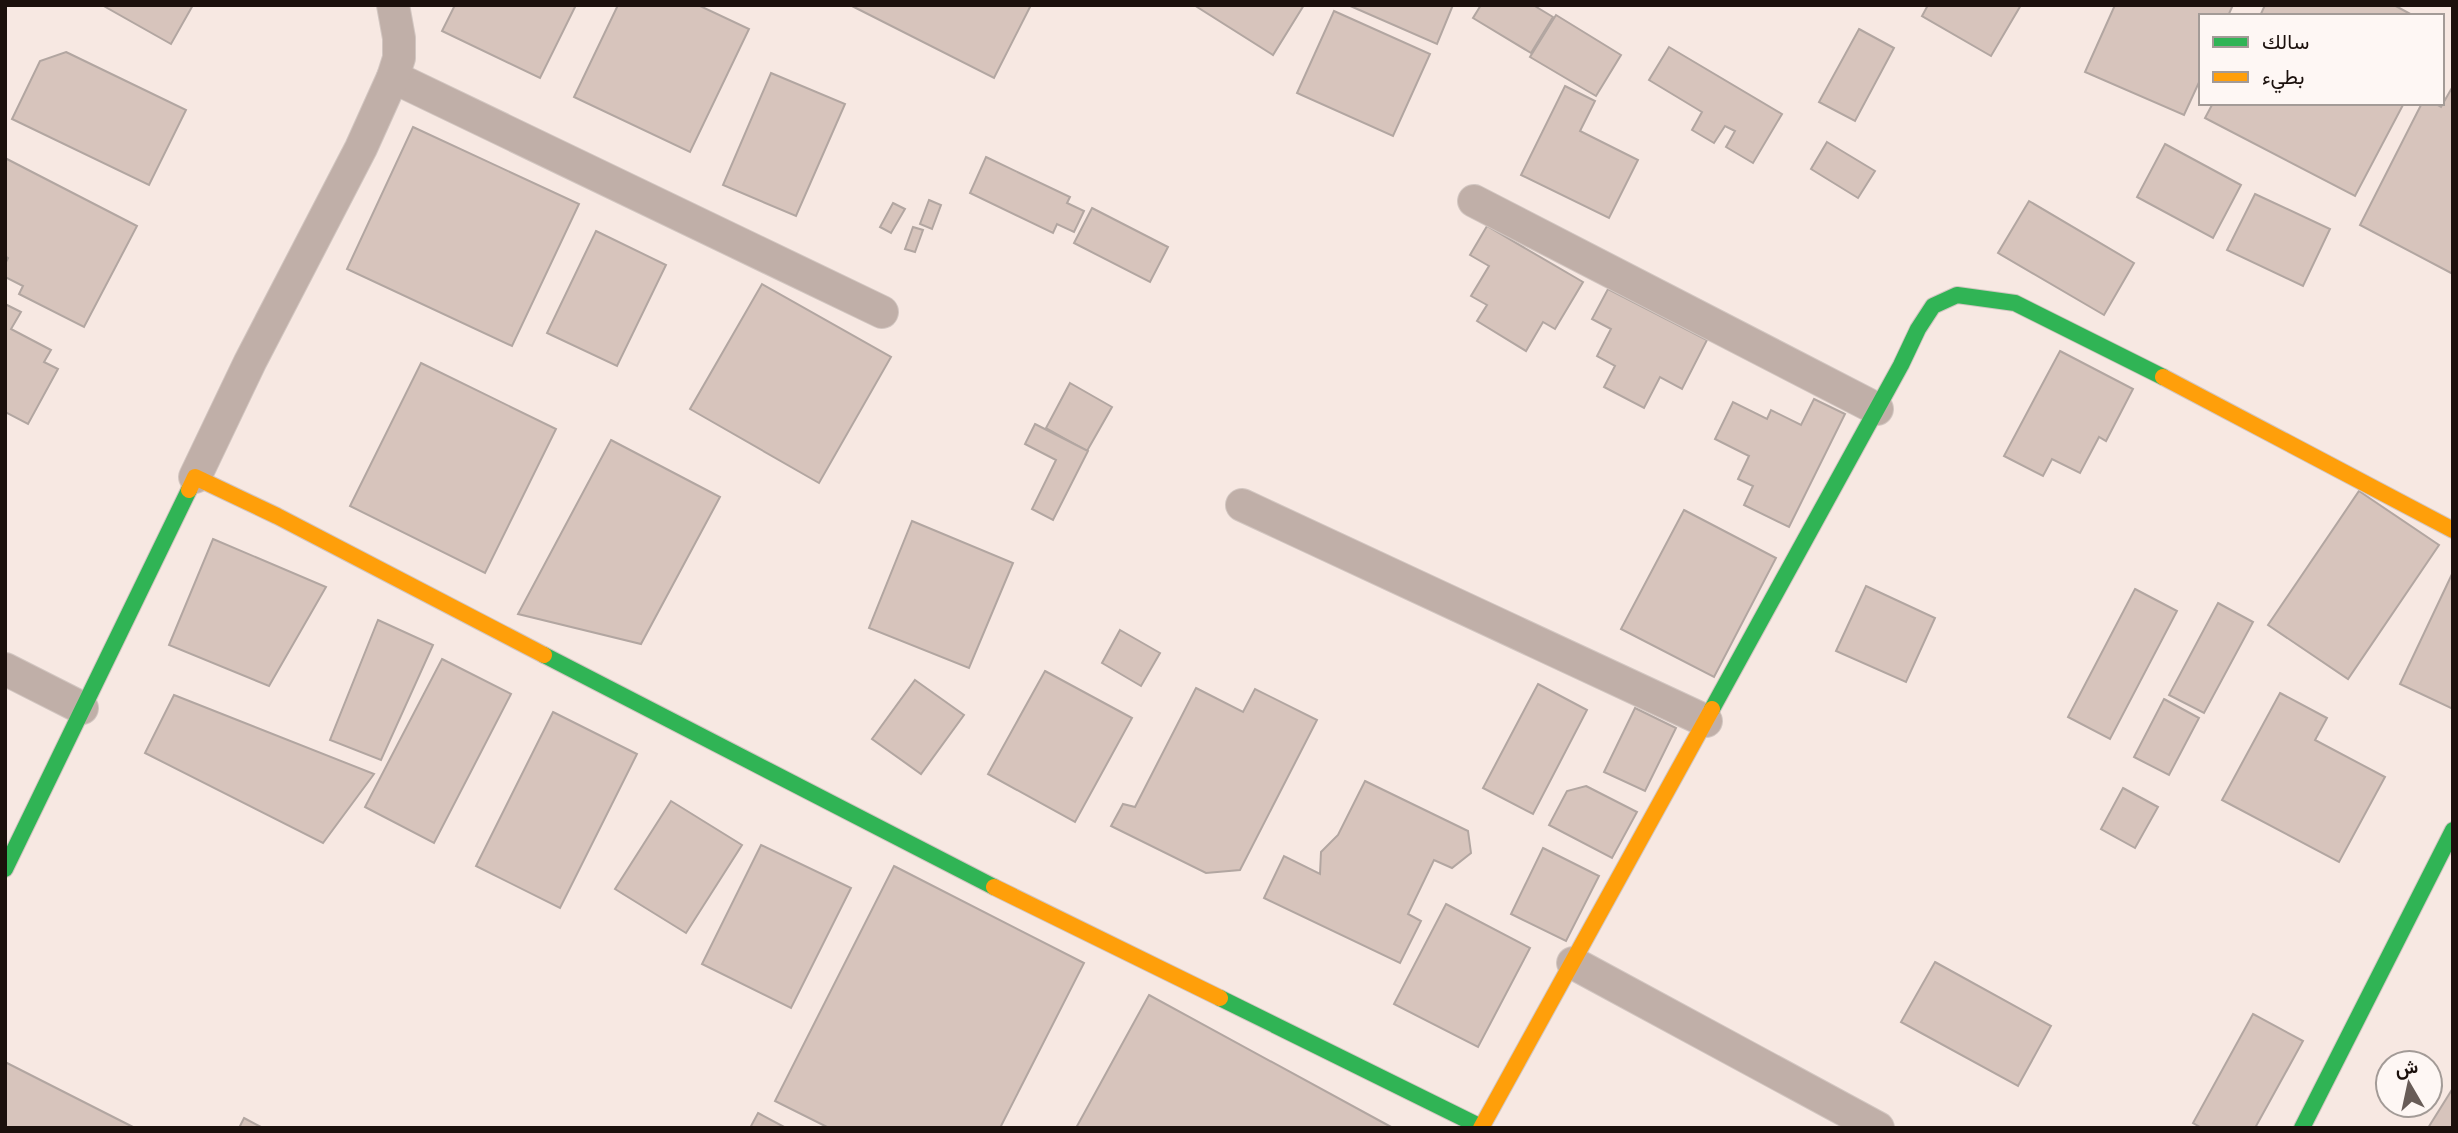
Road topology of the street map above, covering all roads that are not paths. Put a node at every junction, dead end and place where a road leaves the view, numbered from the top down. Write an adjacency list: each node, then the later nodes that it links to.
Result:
1 (392, 6): 2 (street)
2 (393, 78): 4 (street); 6 (street)
3 (1474, 201): 5 (street)
4 (882, 312)
5 (1877, 409): 8 (street); 11 (street)
6 (195, 477): 10 (street); 15 (street)
7 (1242, 505): 11 (street)
8 (2453, 530)
9 (5, 669): 10 (street)
10 (82, 708): 13 (street)
11 (1706, 721): 14 (street)
12 (2453, 830): 17 (street)
13 (5, 869)
14 (1573, 962): 15 (street); 16 (street)
15 (1481, 1127)
16 (1878, 1128)
17 (2302, 1128)

